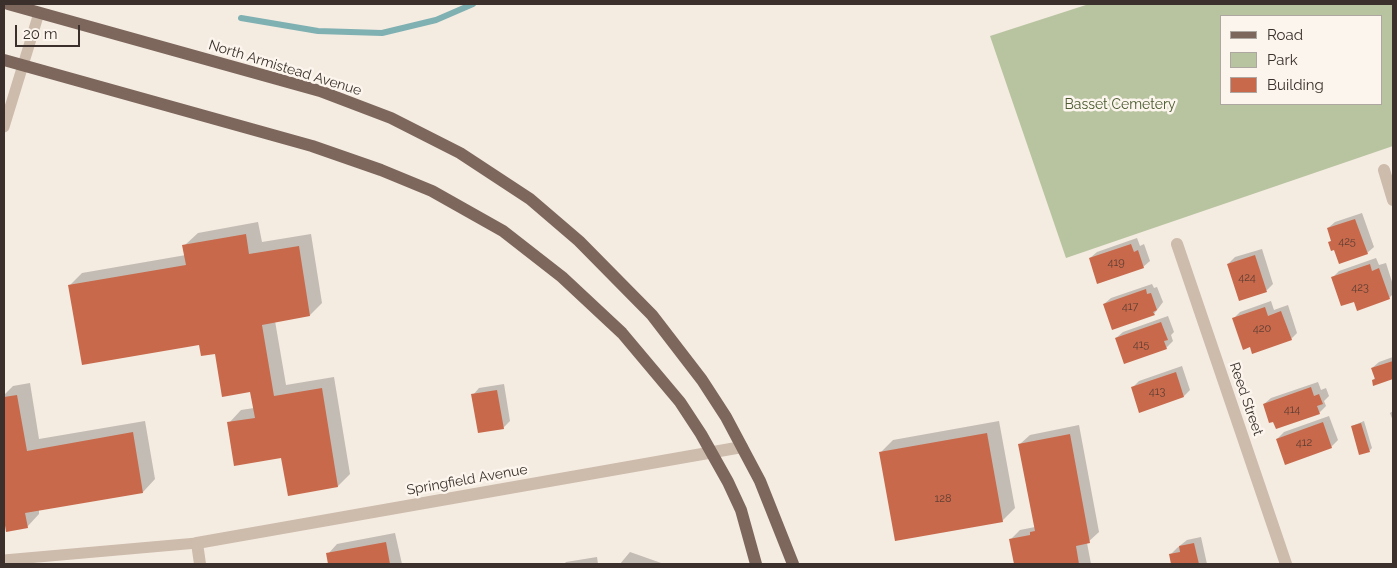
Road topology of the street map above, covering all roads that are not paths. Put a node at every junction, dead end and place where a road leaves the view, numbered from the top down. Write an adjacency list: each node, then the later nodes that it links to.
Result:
1 (8, 4): 2 (main road, North Armistead Avenue)
2 (39, 13): 4 (lane); 9 (main road, North Armistead Avenue)
3 (4, 60): 4 (main road)
4 (22, 65): 5 (lane); 10 (main road)
5 (4, 127)
6 (1384, 170): 7 (street)
7 (1393, 200)
8 (1177, 244): 16 (street, Reed Street)
9 (742, 447): 10 (street, Springfield Avenue); 15 (main road, North Armistead Avenue)
10 (713, 452): 11 (street, Springfield Avenue); 14 (main road)
11 (197, 543): 12 (lane); 13 (street)
12 (4, 560)
13 (200, 564)
14 (756, 564)
15 (793, 564)
16 (1286, 564)

